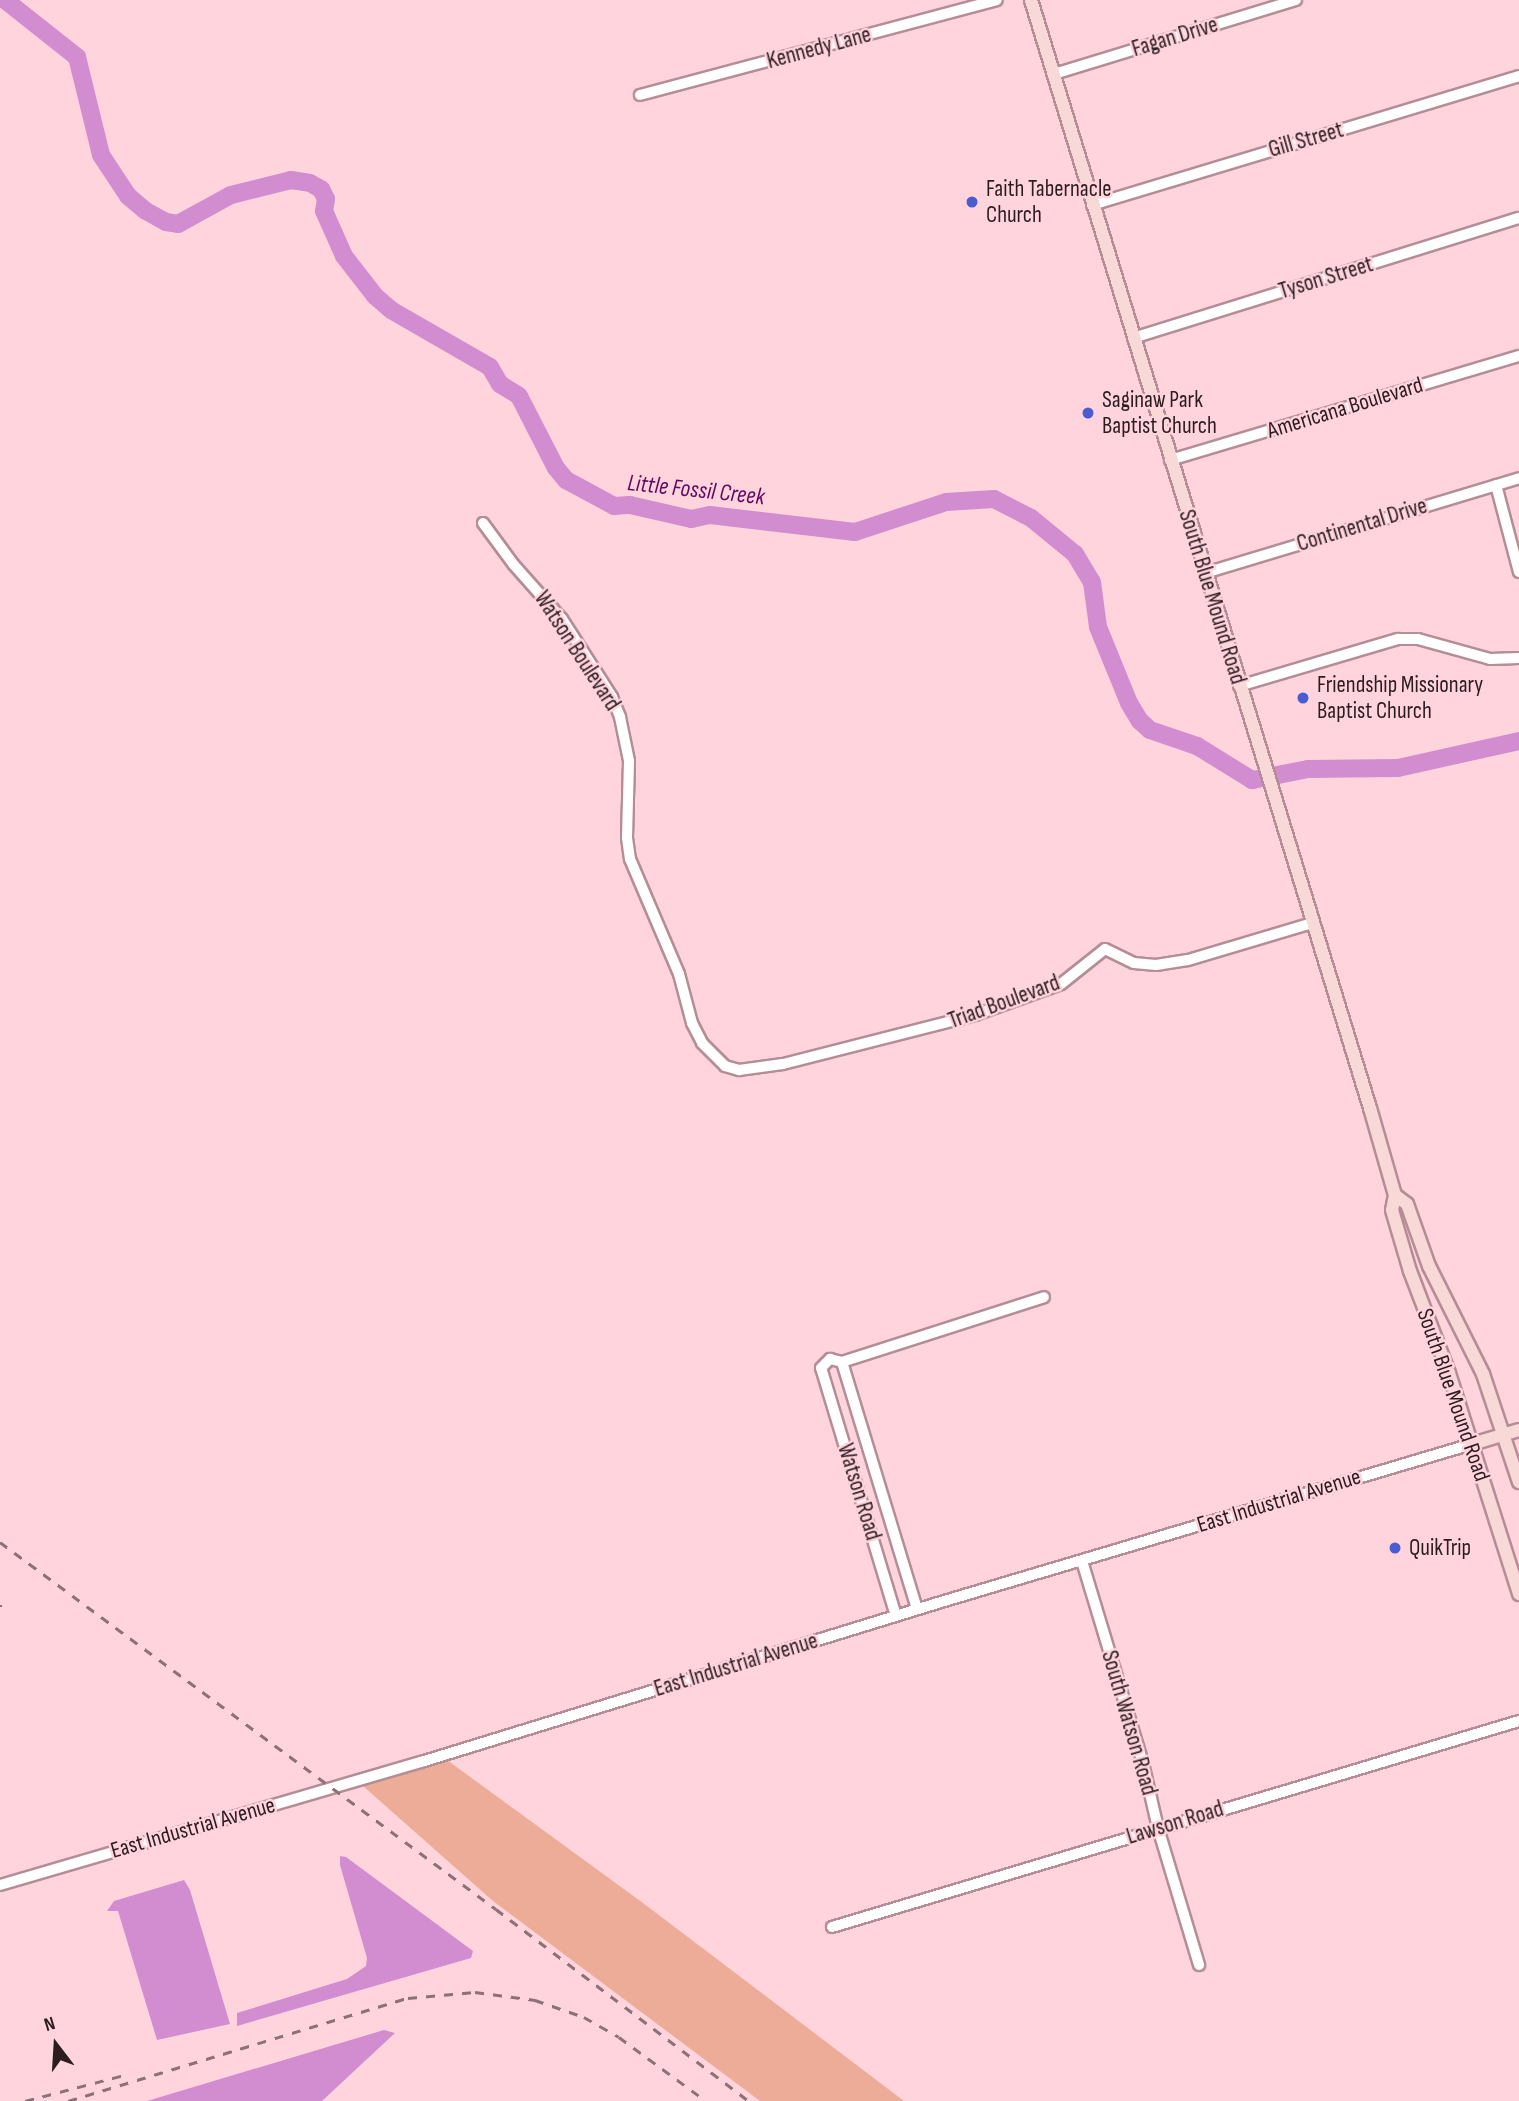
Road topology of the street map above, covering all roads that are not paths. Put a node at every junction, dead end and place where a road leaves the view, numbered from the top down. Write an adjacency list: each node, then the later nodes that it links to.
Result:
1 (997, 0): 6 (street, Kennedy Lane)
2 (1031, 0): 4 (main road, South Blue Mound Road)
3 (1296, 0): 4 (street, Fagan Drive)
4 (1054, 74): 7 (main road, South Blue Mound Road)
5 (1519, 75): 7 (street, Gill Street)
6 (640, 95)
7 (1092, 205): 9 (main road, South Blue Mound Road)
8 (1519, 218): 9 (street, Tyson Street)
9 (1133, 338): 11 (main road, South Blue Mound Road)
10 (1519, 356): 11 (street, Americana Boulevard)
11 (1170, 460): 16 (main road, South Blue Mound Road)
12 (1519, 478): 13 (street, Continental Drive)
13 (1496, 485): 15 (street); 16 (street, Continental Drive)
14 (483, 523): 20 (street, Watson Boulevard)
15 (1519, 572)
16 (1205, 573): 18 (main road, South Blue Mound Road)
17 (1519, 659): 18 (street)
18 (1239, 685): 19 (main road, South Blue Mound Road)
19 (1312, 923): 20 (street, Triad Boulevard); 21 (main road, South Blue Mound Road)
20 (725, 1066)
21 (1395, 1195): 25 (main road, South Blue Mound Road); 26 (main road, South Blue Mound Road)
22 (1044, 1297): 23 (street)
23 (842, 1362): 30 (street); 31 (street, Watson Road)
24 (1519, 1430): 25 (main road)
25 (1504, 1434): 26 (main road); 27 (main road, South Blue Mound Road)
26 (1472, 1444): 28 (street, East Industrial Avenue); 29 (main road, South Blue Mound Road)
27 (1519, 1482)
28 (1082, 1561): 30 (street, East Industrial Avenue); 33 (street, South Watson Road)
29 (1519, 1594)
30 (917, 1609): 31 (street, East Industrial Avenue)
31 (896, 1616): 34 (street, East Industrial Avenue)
32 (1519, 1721): 33 (street, Lawson Road)
33 (1158, 1828): 35 (street, Lawson Road); 36 (street, South Watson Road)
34 (0, 1885)
35 (832, 1927)
36 (1199, 1965)

